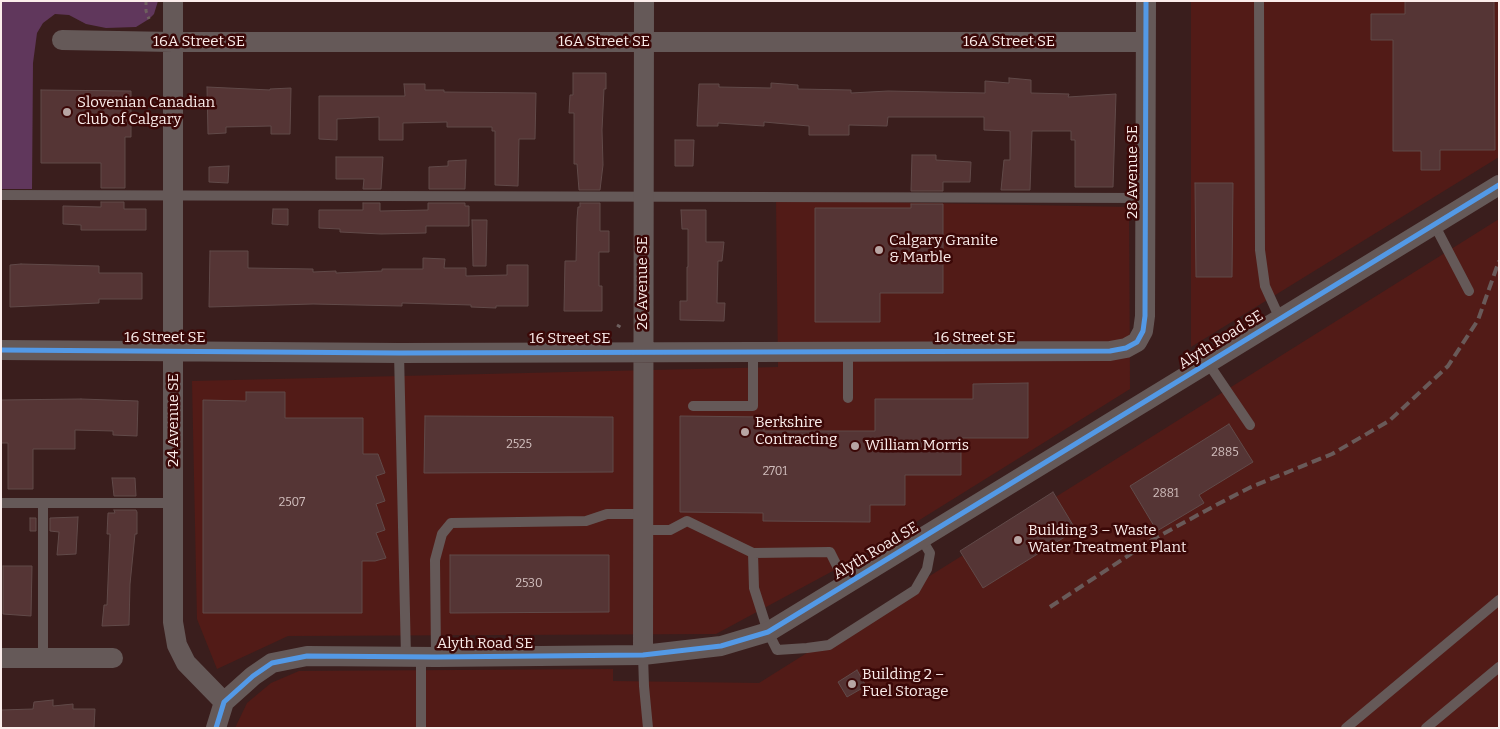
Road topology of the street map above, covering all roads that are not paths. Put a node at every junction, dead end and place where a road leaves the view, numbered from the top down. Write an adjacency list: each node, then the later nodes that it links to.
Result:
1 (173, 1): 6 (street, 24 Avenue SE)
2 (644, 1): 7 (street, 26 Avenue SE)
3 (1146, 1): 8 (street, 28 Avenue SE)
4 (1259, 1): 16 (lane)
5 (62, 40): 6 (street, 16A Street SE)
6 (173, 42): 7 (street, 16A Street SE); 10 (street, 24 Avenue SE)
7 (644, 42): 8 (street, 16A Street SE); 12 (street, 26 Avenue SE)
8 (1145, 42): 13 (street, 28 Avenue SE)
9 (1499, 185): 14 (street, Alyth Road SE)
10 (173, 195): 11 (lane); 12 (lane); 19 (street, 24 Avenue SE)
11 (1, 196)
12 (643, 197): 13 (lane); 23 (street, 26 Avenue SE)
13 (1145, 198): 17 (street, 28 Avenue SE)
14 (1434, 224): 15 (lane); 16 (street, Alyth Road SE)
15 (1469, 290)
16 (1280, 319): 24 (street, Alyth Road SE)
17 (1137, 342): 21 (street, 16 Street SE)
18 (1, 350): 19 (street, 16 Street SE)
19 (173, 350): 22 (street, 16 Street SE); 30 (street, 24 Avenue SE)
20 (753, 351): 21 (street, 16 Street SE); 23 (street, 16 Street SE); 26 (lane)
21 (848, 351): 25 (lane)
22 (399, 352): 23 (street, 16 Street SE); 38 (lane)
23 (643, 352): 31 (street, 26 Avenue SE)
24 (1208, 363): 27 (lane); 32 (street, Alyth Road SE)
25 (848, 398)
26 (693, 406)
27 (1250, 425)
28 (1, 503): 29 (lane)
29 (43, 503): 30 (lane); 40 (lane)
30 (174, 503): 43 (street, 24 Avenue SE)
31 (643, 522): 33 (lane); 37 (street, 26 Avenue SE); 38 (lane)
32 (921, 538): 34 (street, Alyth Road SE); 36 (lane)
33 (753, 554): 34 (lane); 36 (lane)
34 (846, 584): 36 (street, Alyth Road SE)
35 (1499, 600): 47 (lane)
36 (768, 632): 37 (street, Alyth Road SE)
37 (643, 655): 38 (street, Alyth Road SE); 46 (lane)
38 (421, 657): 43 (street, Alyth Road SE); 45 (lane)
39 (1, 658): 40 (street)
40 (43, 658): 41 (street)
41 (113, 658)
42 (1499, 667): 48 (lane)
43 (224, 702): 44 (street)
44 (216, 728)
45 (421, 728)
46 (648, 728)
47 (1346, 728)
48 (1426, 728)

